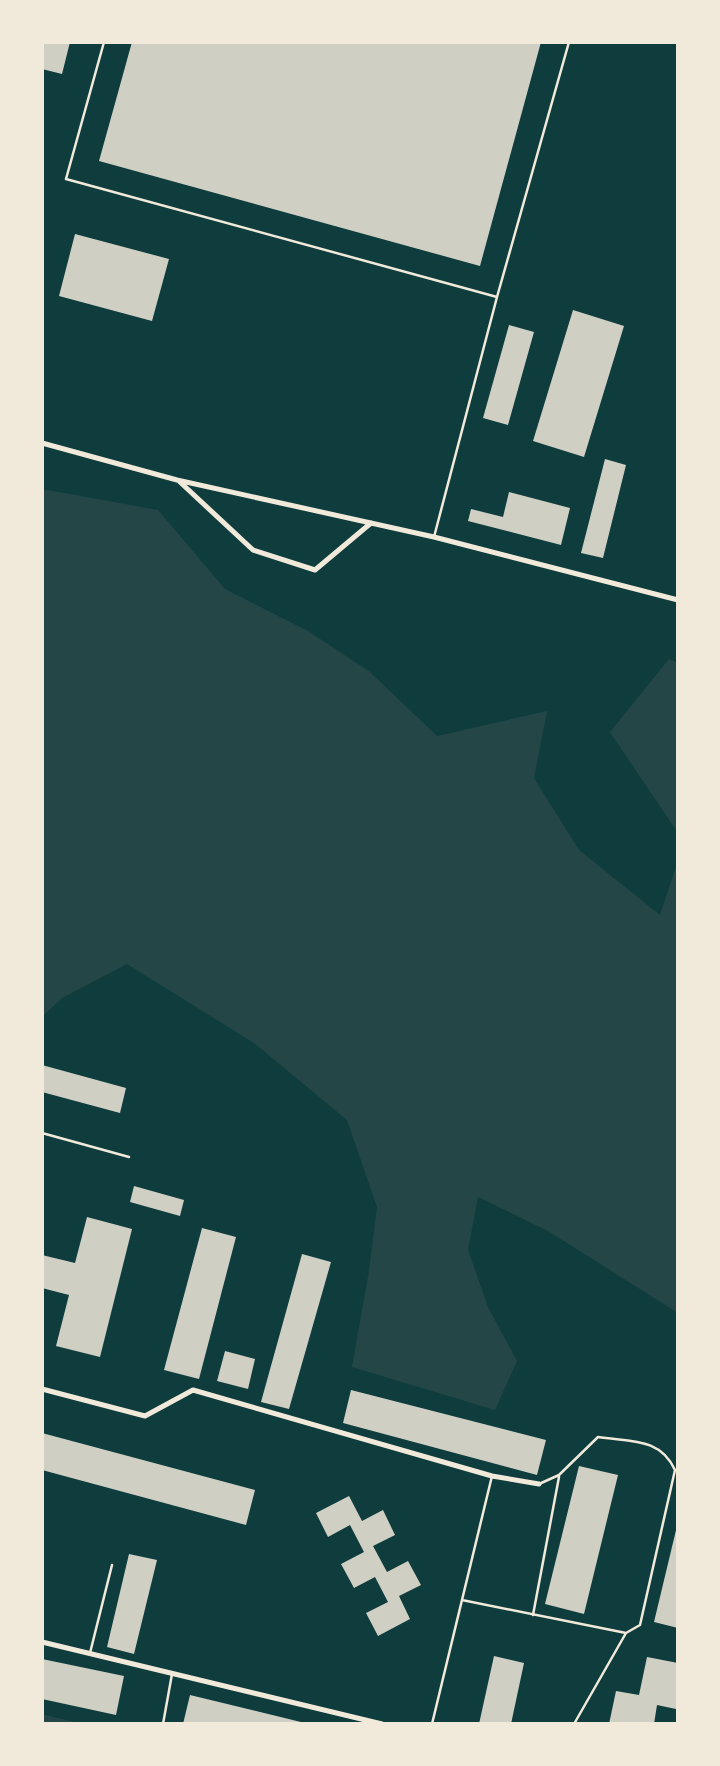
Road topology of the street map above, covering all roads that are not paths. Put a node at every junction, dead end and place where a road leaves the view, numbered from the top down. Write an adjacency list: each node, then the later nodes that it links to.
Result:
1 (104, 42): 3 (lane)
2 (569, 42): 3 (lane)
3 (497, 297): 7 (lane)
4 (42, 443): 5 (street)
5 (177, 480): 6 (street); 6 (street)
6 (371, 523): 7 (street)
7 (434, 537): 8 (street)
8 (678, 600)
9 (42, 1133): 10 (lane)
10 (129, 1157)
11 (42, 1389): 15 (street)
12 (669, 1456): 13 (lane); 14 (lane); 20 (lane)
13 (678, 1459)
14 (559, 1475): 16 (lane); 19 (lane)
15 (492, 1476): 16 (street); 18 (lane)
16 (539, 1484)
17 (112, 1565): 22 (lane)
18 (462, 1600): 19 (lane); 26 (lane)
19 (533, 1615): 20 (lane)
20 (626, 1633): 27 (lane)
21 (42, 1642): 22 (street)
22 (90, 1653): 23 (street)
23 (172, 1674): 24 (lane); 25 (street)
24 (163, 1724)
25 (382, 1724)
26 (432, 1724)
27 (573, 1724)

